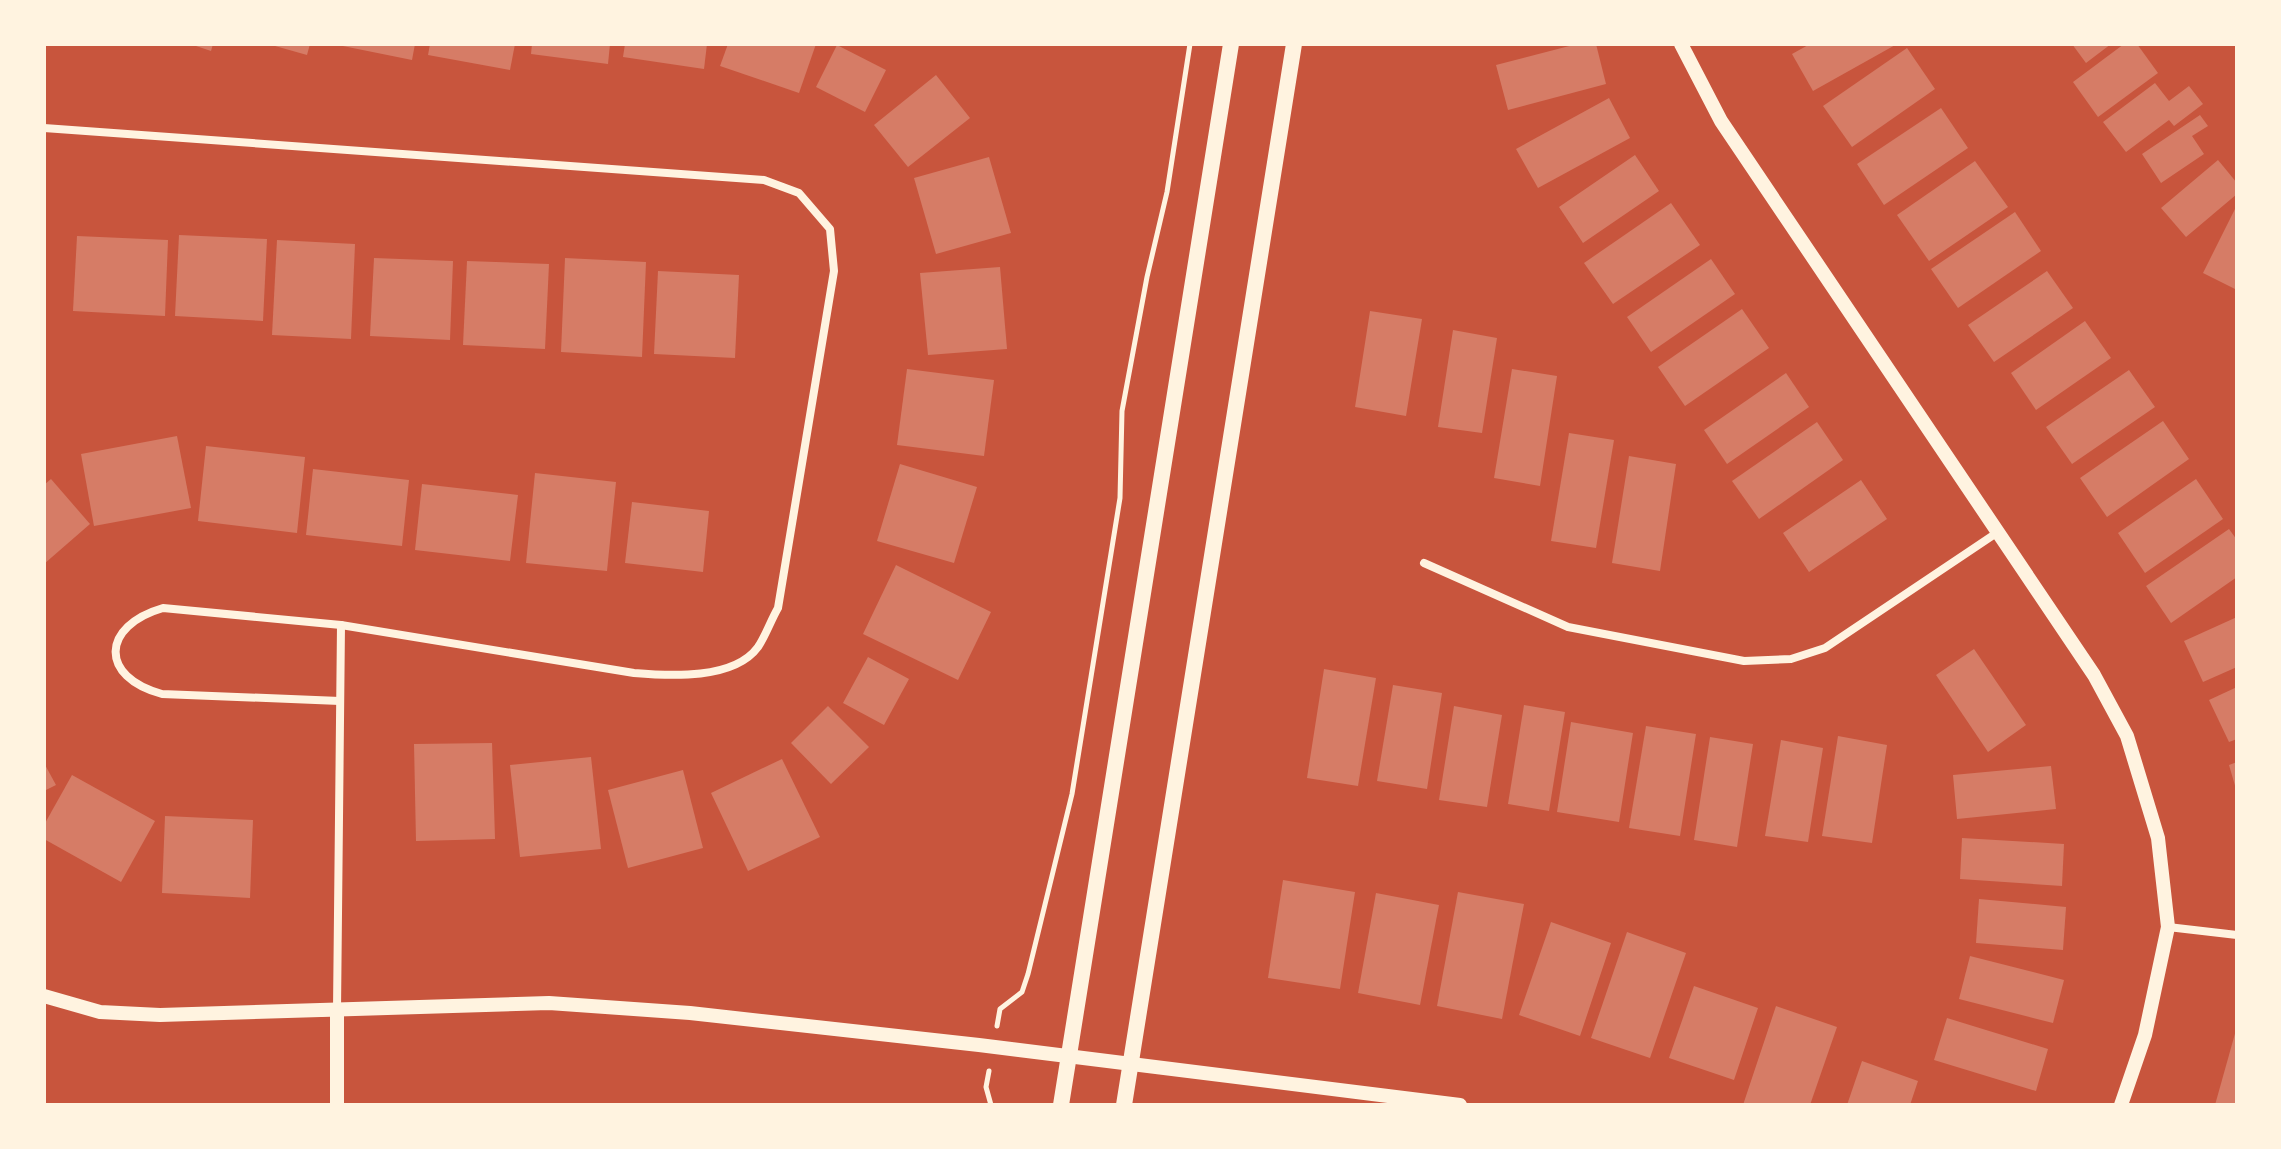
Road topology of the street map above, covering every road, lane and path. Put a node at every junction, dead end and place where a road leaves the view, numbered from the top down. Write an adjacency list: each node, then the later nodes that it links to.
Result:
1 (1190, 44): 13 (path)
2 (1231, 44): 15 (main road)
3 (1294, 44): 16 (main road)
4 (1681, 44): 6 (street)
5 (44, 128): 8 (street)
6 (1998, 532): 7 (street); 10 (street)
7 (1424, 563)
8 (341, 625): 9 (street); 9 (street)
9 (340, 701): 14 (street)
10 (2168, 927): 11 (street); 23 (street)
11 (2237, 935)
12 (44, 996): 14 (street)
13 (1000, 1009)
14 (337, 1010): 15 (street); 18 (street)
15 (1069, 1056): 16 (street); 20 (main road)
16 (1130, 1064): 21 (main road); 22 (street)
17 (986, 1087): 19 (path)
18 (337, 1105)
19 (991, 1105)
20 (1061, 1105)
21 (1124, 1105)
22 (1460, 1105)
23 (2121, 1105)

